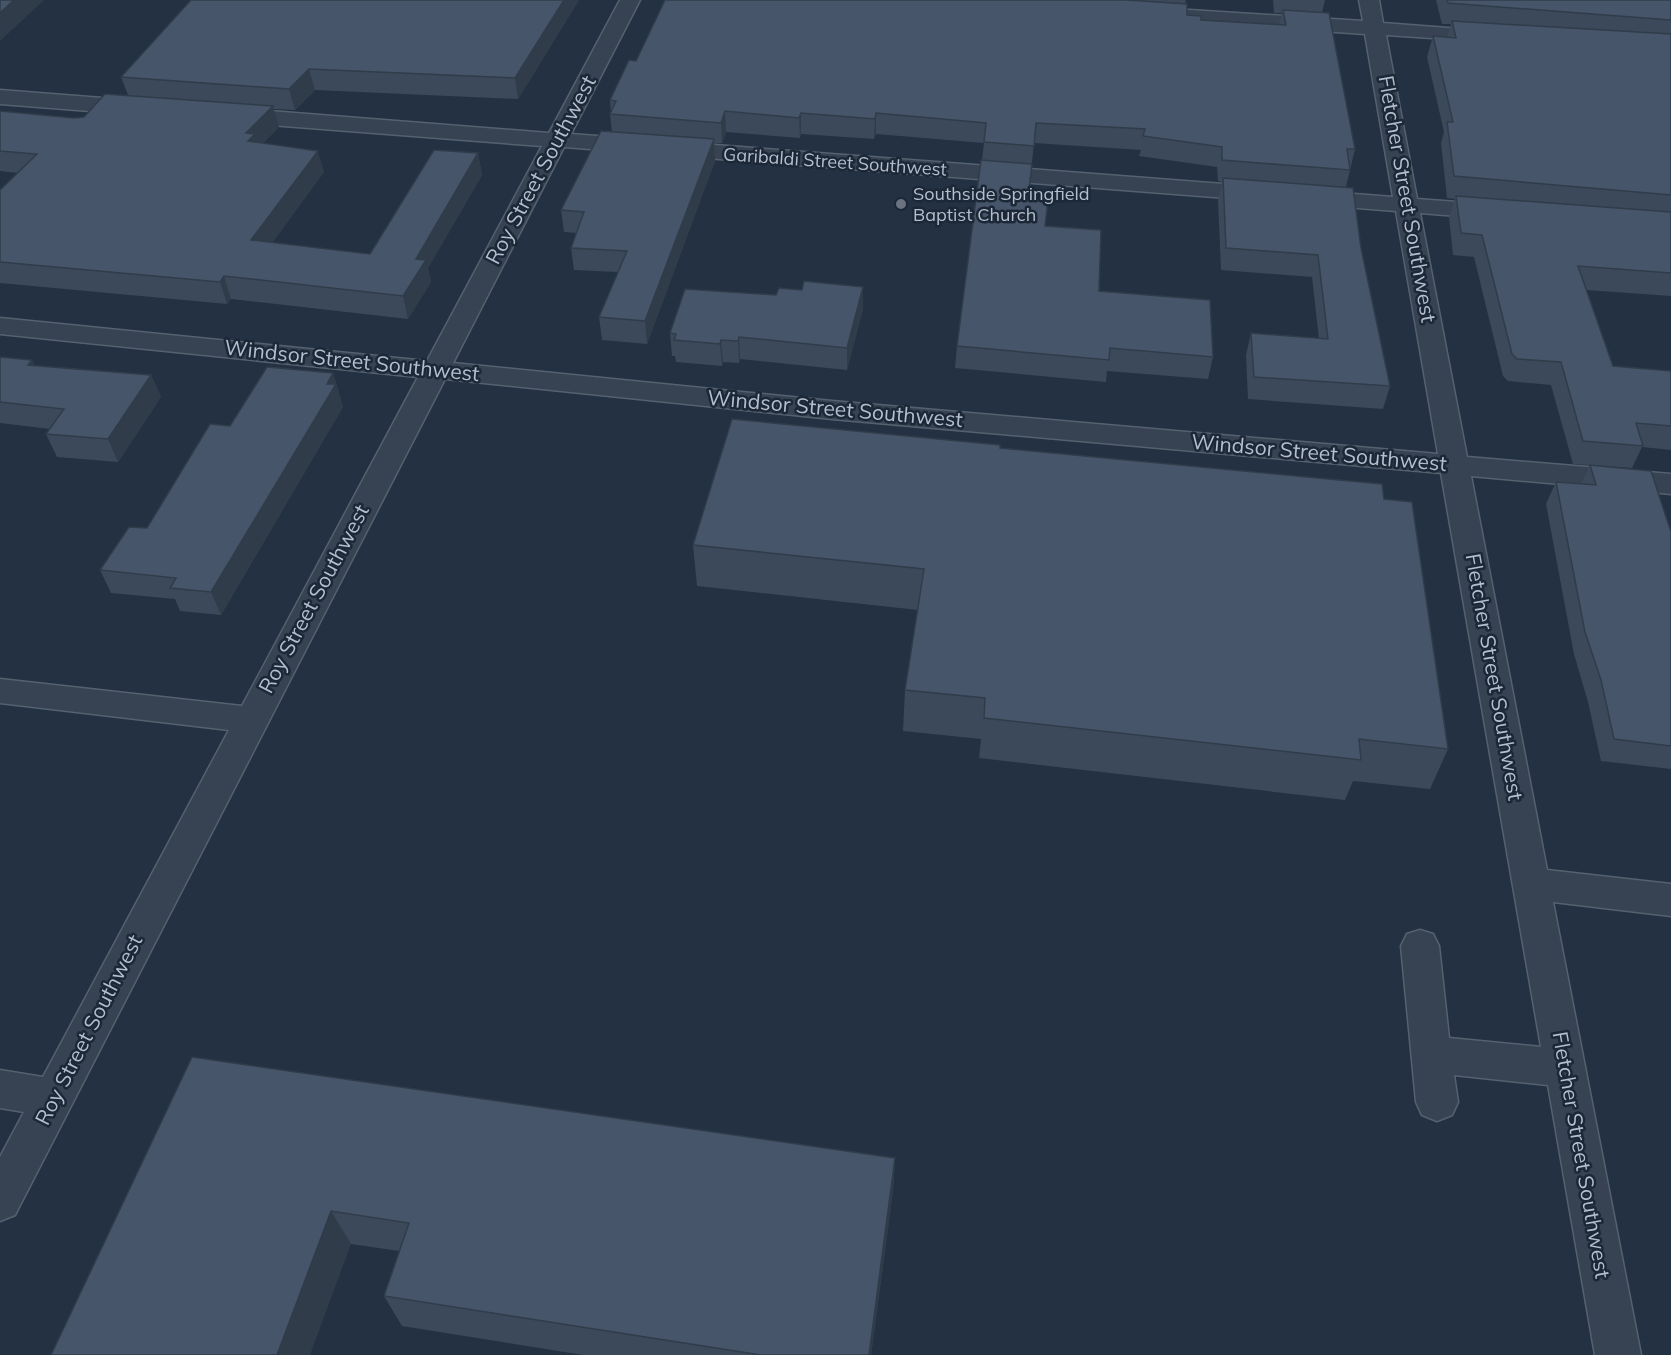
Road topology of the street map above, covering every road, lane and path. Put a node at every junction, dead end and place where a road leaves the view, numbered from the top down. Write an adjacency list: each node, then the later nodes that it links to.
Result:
1 (630, 0): 8 (street, Roy Street Southwest)
2 (1138, 13): 3 (street)
3 (1372, 14): 4 (street); 9 (street, Fletcher Street Southwest)
4 (1518, 38)
5 (0, 97): 6 (street)
6 (164, 110)
7 (211, 114): 8 (street, Garibaldi Street Southwest)
8 (556, 141): 9 (street, Garibaldi Street Southwest); 12 (street, Roy Street Southwest)
9 (1408, 205): 10 (street, Garibaldi Street Southwest); 13 (street, Fletcher Street Southwest)
10 (1520, 213)
11 (0, 326): 12 (street, Windsor Street Southwest)
12 (435, 369): 13 (street, Windsor Street Southwest); 16 (street, Roy Street Southwest)
13 (1455, 465): 14 (street, Windsor Street Southwest); 17 (street, Fletcher Street Southwest)
14 (1671, 484)
15 (0, 691): 16 (street)
16 (250, 720): 23 (street, Roy Street Southwest)
17 (1532, 884): 18 (street); 21 (street, Fletcher Street Southwest)
18 (1671, 900)
19 (1420, 945): 20 (street)
20 (1431, 1054): 21 (street); 24 (street)
21 (1566, 1068): 26 (street, Fletcher Street Southwest)
22 (0, 1089): 23 (street)
23 (53, 1098): 25 (street, Roy Street Southwest)
24 (1437, 1102)
25 (0, 1200)
26 (1618, 1355)

